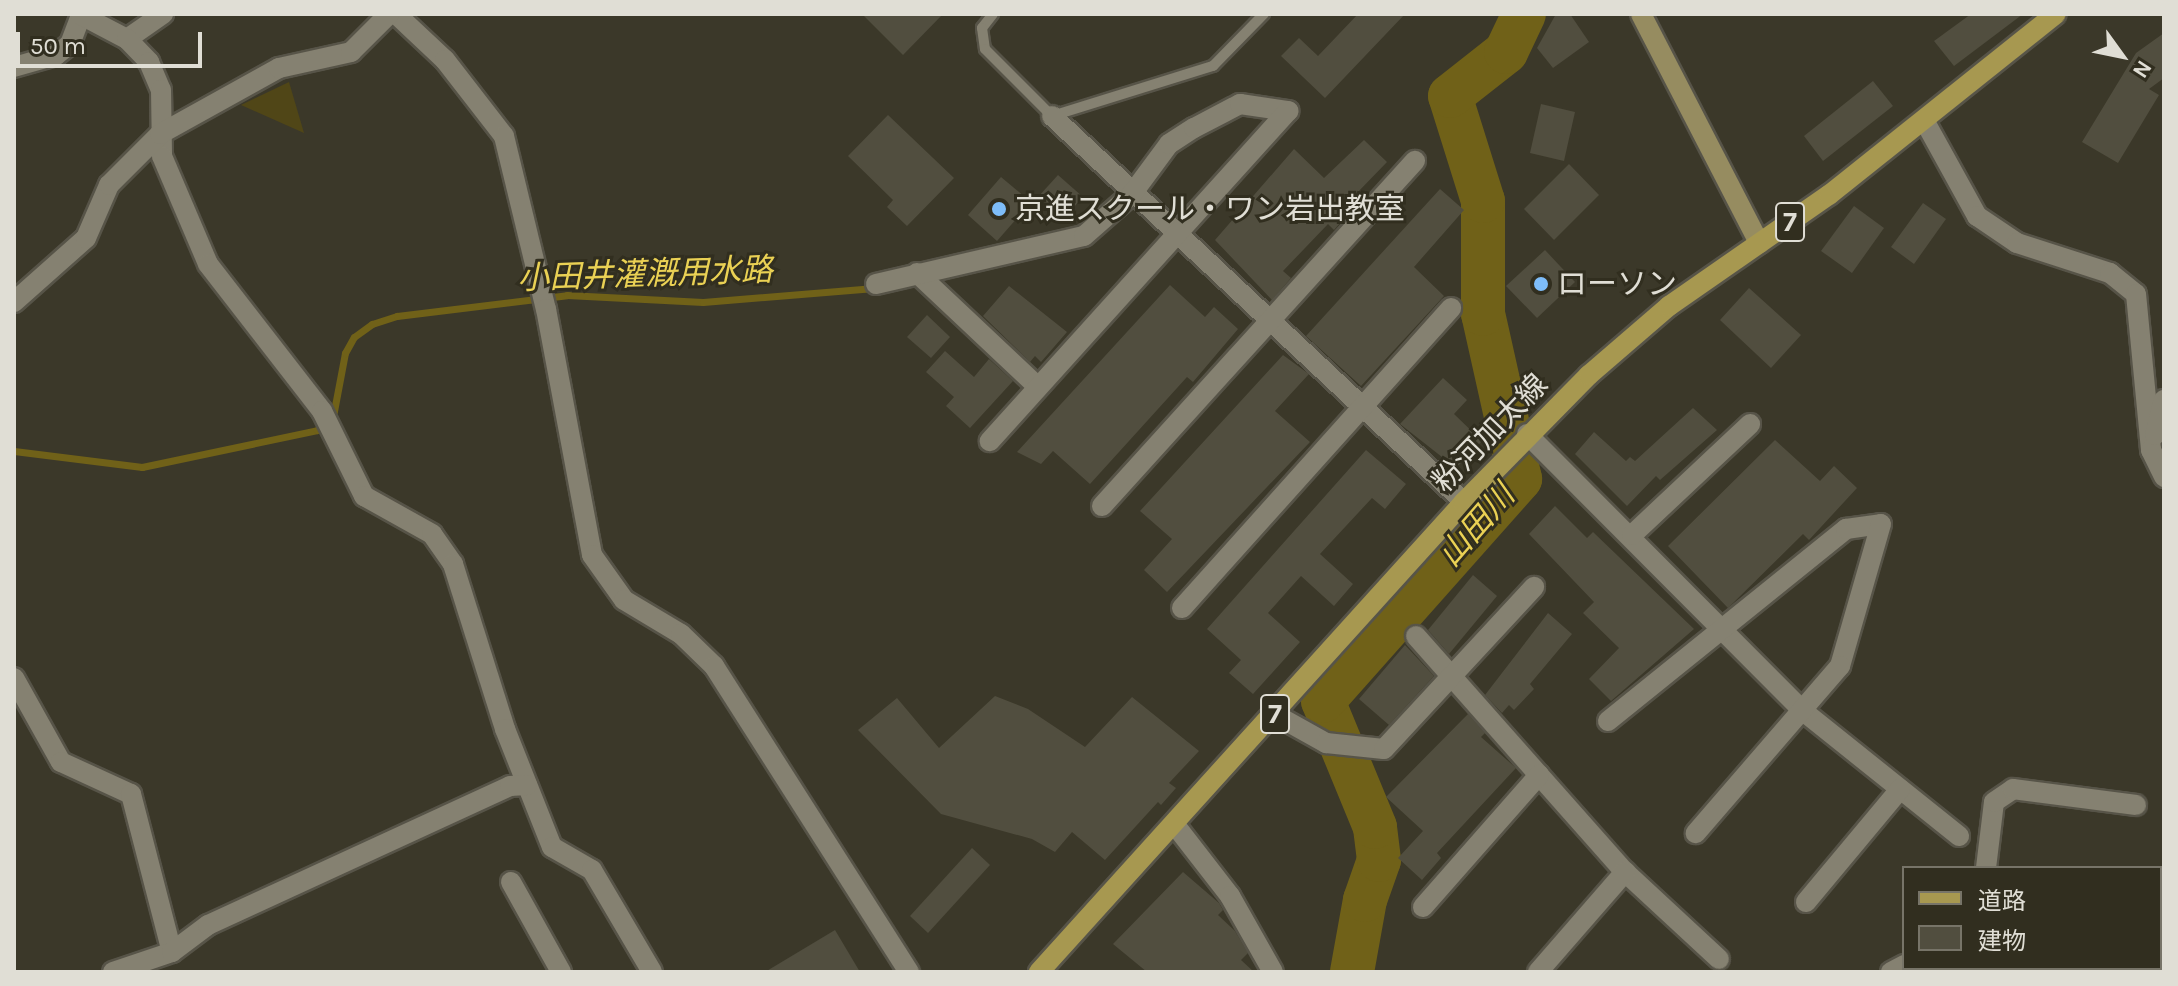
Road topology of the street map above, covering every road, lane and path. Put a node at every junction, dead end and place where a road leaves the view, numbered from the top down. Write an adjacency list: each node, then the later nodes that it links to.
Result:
1 (163, 14): 9 (street)
2 (389, 14): 13 (street)
3 (396, 14): 60 (street)
4 (993, 14): 11 (lane)
5 (1264, 14): 11 (lane)
6 (1641, 14): 17 (street)
7 (2056, 14): 12 (main road, 粉河加太線 / 7)
8 (80, 15): 9 (street); 10 (street)
9 (127, 39): 13 (street)
10 (14, 67)
11 (1052, 116): 15 (street)
12 (1924, 120): 17 (main road, 粉河加太線 / 7); 29 (street)
13 (160, 134): 20 (street); 44 (street)
14 (1415, 161): 22 (street)
15 (1132, 194): 16 (street); 16 (street); 18 (street)
16 (1174, 234): 22 (street); 23 (street)
17 (1759, 243): 27 (main road, 粉河加太線 / 7)
18 (917, 273): 19 (street); 23 (street)
19 (876, 284)
20 (14, 302)
21 (1451, 308): 25 (street)
22 (1270, 322): 25 (street); 32 (street)
23 (1038, 387): 28 (street)
24 (2164, 400): 29 (street)
25 (1362, 408): 31 (street); 35 (street)
26 (1750, 424): 33 (street)
27 (1527, 434): 31 (main road, 粉河加太線 / 7); 33 (street)
28 (990, 441)
29 (2151, 450): 30 (street)
30 (2164, 477)
31 (1464, 502): 41 (main road, 粉河加太線 / 7)
32 (1102, 506)
33 (1632, 535): 36 (street)
34 (1534, 587): 38 (street)
35 (1182, 608)
36 (1724, 628): 40 (street); 40 (street); 42 (street)
37 (1416, 636): 38 (street)
38 (1452, 673): 41 (street); 43 (street)
39 (14, 678): 55 (street)
40 (1803, 711): 45 (street); 48 (street)
41 (1274, 714): 47 (main road, 粉河加太線 / 7)
42 (1608, 721)
43 (1539, 775): 51 (street); 54 (street)
44 (527, 785): 55 (street); 59 (street)
45 (1900, 789): 49 (street); 53 (street)
46 (2136, 805): 50 (street)
47 (1175, 825): 61 (main road, 粉河加太線 / 7); 62 (street)
48 (1696, 833)
49 (1959, 836)
50 (1986, 866)
51 (1625, 872): 56 (street); 63 (street)
52 (511, 882): 58 (street)
53 (1806, 902)
54 (1423, 907)
55 (172, 952): 57 (street)
56 (1719, 959)
57 (113, 972)
58 (561, 972)
59 (652, 972)
60 (909, 972)
61 (1039, 972)
62 (1273, 972)
63 (1538, 972)

